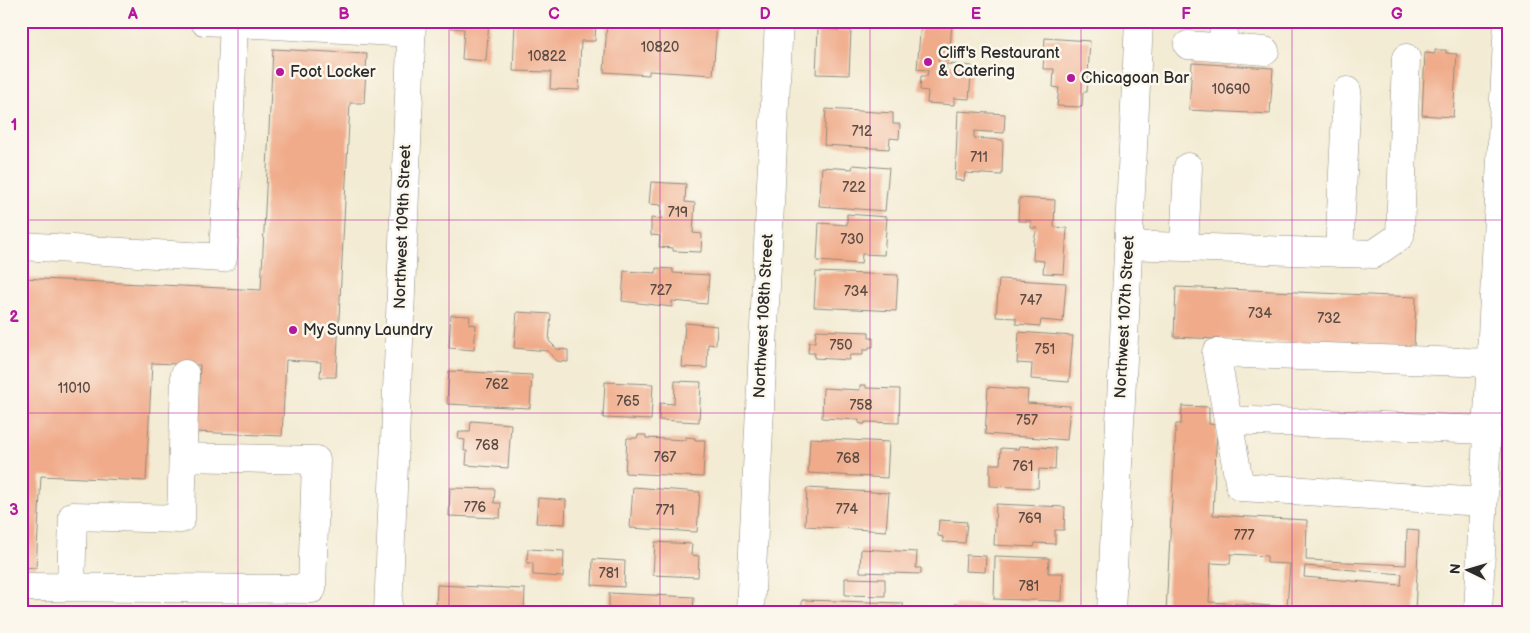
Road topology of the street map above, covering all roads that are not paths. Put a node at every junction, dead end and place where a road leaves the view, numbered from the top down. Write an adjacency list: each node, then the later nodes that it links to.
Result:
1 (204, 21): 5 (street)
2 (779, 21): 28 (street, Northwest 108th Street)
3 (1139, 21): 15 (street, Northwest 107th Street)
4 (1508, 21): 14 (street)
5 (234, 23): 6 (street); 16 (street)
6 (265, 23): 7 (street)
7 (412, 27): 27 (street, Northwest 109th Street)
8 (1224, 34): 9 (street); 10 (street)
9 (1188, 46)
10 (1265, 51)
11 (1406, 58): 18 (street)
12 (1347, 91): 18 (street)
13 (1188, 167): 17 (street)
14 (1504, 198): 19 (street)
15 (1128, 245): 17 (street); 29 (street, Northwest 107th Street)
16 (21, 246)
17 (1184, 248): 18 (street)
18 (1339, 253)
19 (1491, 363): 21 (street); 22 (street)
20 (185, 374): 23 (street)
21 (1228, 420): 22 (street); 24 (street)
22 (1487, 430): 24 (street)
23 (183, 457): 26 (street); 26 (street)
24 (1483, 502): 30 (street)
25 (21, 587): 26 (street)
26 (71, 587)
27 (388, 612)
28 (750, 612)
29 (1111, 612)
30 (1478, 612)

